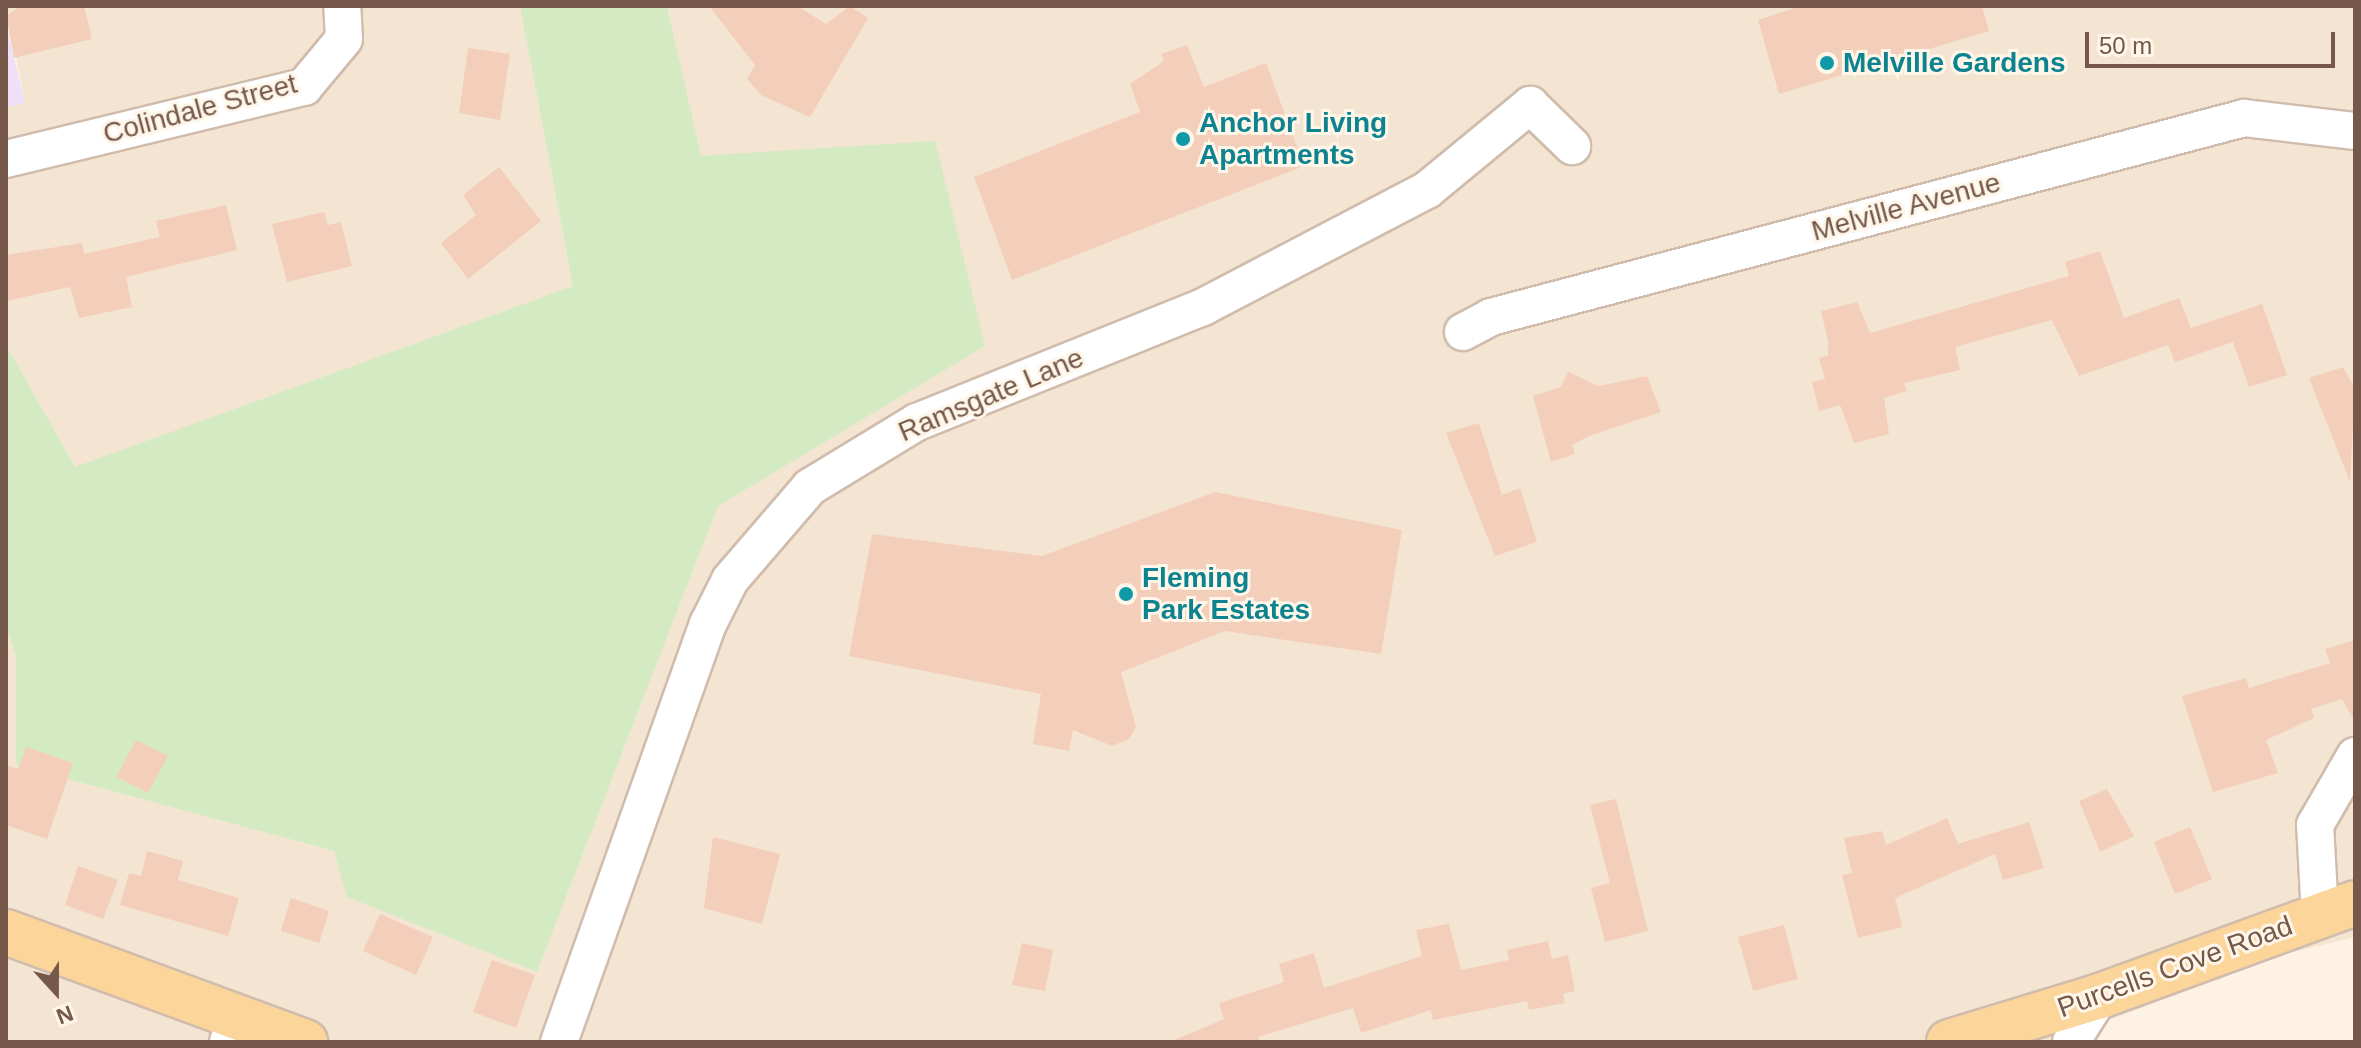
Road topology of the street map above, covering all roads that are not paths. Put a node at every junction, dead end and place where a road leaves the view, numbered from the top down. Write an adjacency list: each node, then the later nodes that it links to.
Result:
1 (342, 6): 4 (street, Colindale Street)
2 (2355, 131): 5 (street, Melville Avenue)
3 (1572, 146): 12 (street, Ramsgate Lane)
4 (6, 159)
5 (1463, 332)
6 (2355, 756): 7 (street)
7 (2337, 909): 9 (main road, Purcells Cove Road)
8 (6, 932): 10 (main road)
9 (2100, 996): 13 (main road, Purcells Cove Road); 14 (street)
10 (232, 1031): 11 (main road)
11 (305, 1042)
12 (559, 1042)
13 (1949, 1042)
14 (2071, 1042)

